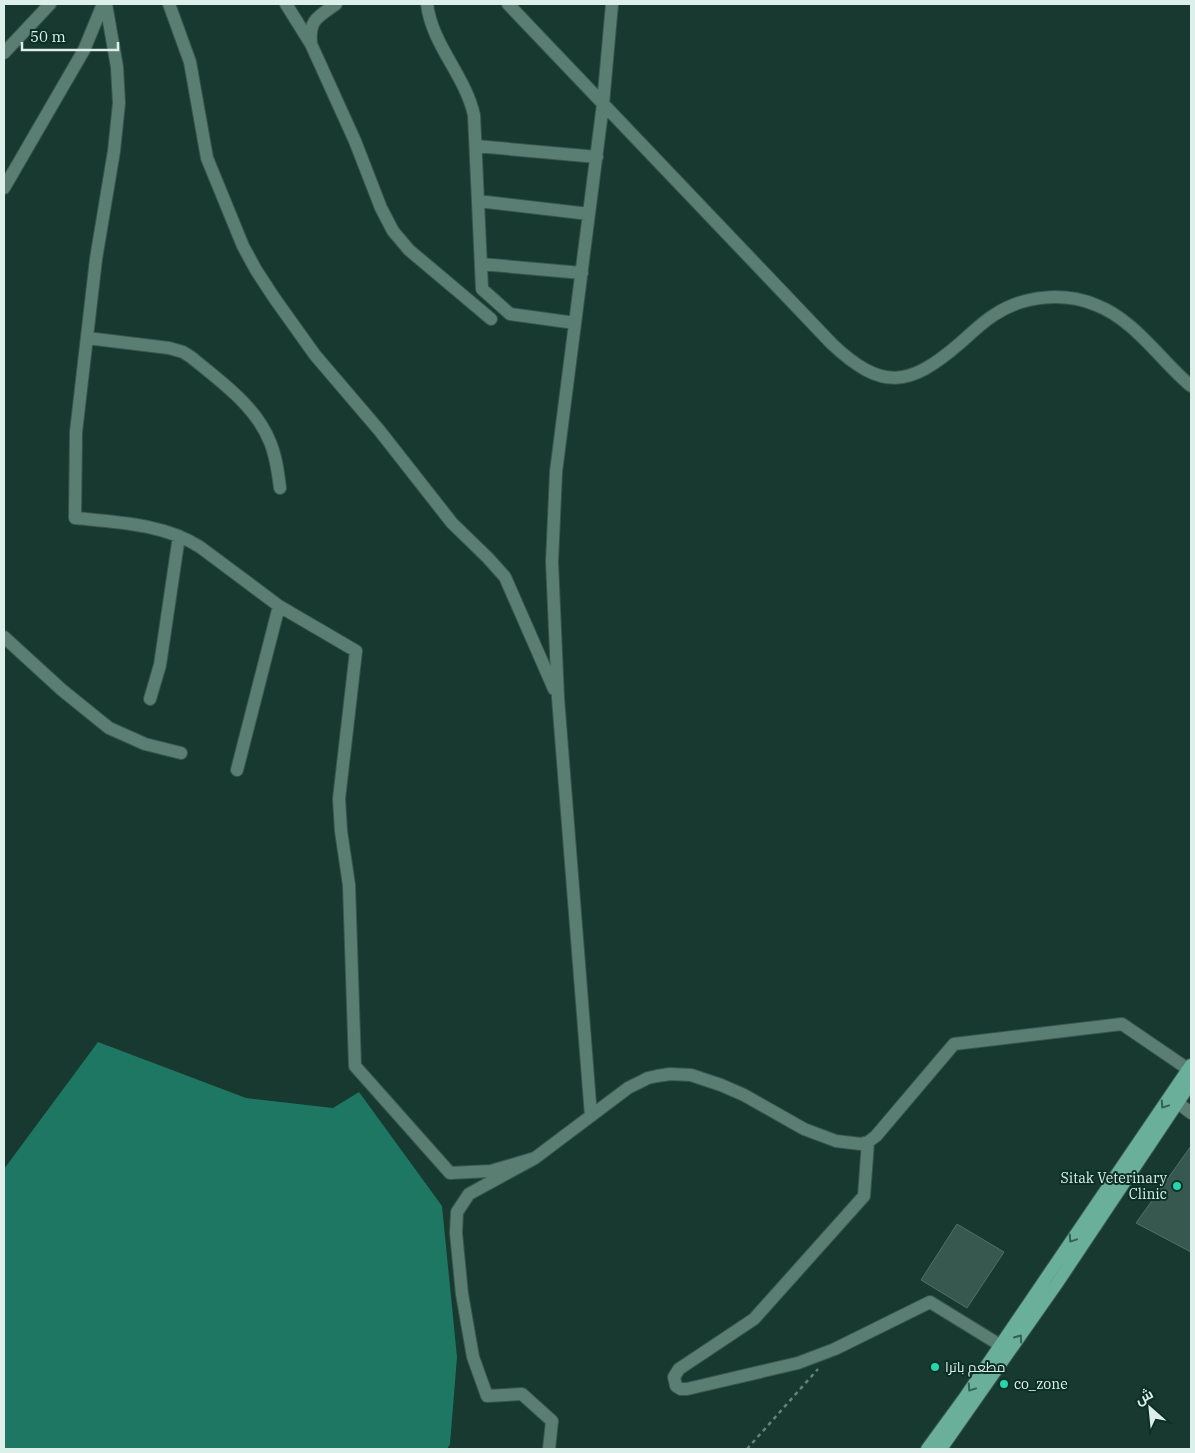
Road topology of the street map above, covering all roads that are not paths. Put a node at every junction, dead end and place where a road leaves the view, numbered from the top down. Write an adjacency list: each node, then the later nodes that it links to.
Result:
1 (50, 4): 12 (street)
2 (105, 4): 16 (street); 23 (street)
3 (169, 4): 29 (street)
4 (286, 4): 10 (street)
5 (336, 4): 9 (street)
6 (426, 4): 14 (street)
7 (508, 4): 13 (street)
8 (612, 4): 13 (street)
9 (321, 15): 10 (street); 11 (street)
10 (302, 28): 11 (street)
11 (311, 44): 21 (street)
12 (4, 53)
13 (603, 104): 15 (street); 24 (street)
14 (476, 146): 15 (street); 17 (street)
15 (597, 156): 18 (street)
16 (4, 188)
17 (478, 201): 18 (street); 19 (street)
18 (589, 214): 20 (street)
19 (481, 264): 20 (street); 22 (street)
20 (582, 273): 22 (street)
21 (491, 319)
22 (575, 323): 29 (street)
23 (87, 338): 25 (street); 26 (street)
24 (1191, 386)
25 (280, 488)
26 (179, 536): 27 (street); 30 (street)
27 (279, 606): 32 (street); 39 (street)
28 (4, 637): 31 (street)
29 (558, 698): 37 (street)
30 (150, 699)
31 (180, 753)
32 (237, 770)
33 (1190, 1067): 38 (street); 40 (main road, one-way to 40)
34 (1191, 1084): 35 (main road)
35 (1178, 1103): 36 (street); 43 (main road, one-way to 35)
36 (1191, 1112)
37 (591, 1116): 38 (street); 39 (street)
38 (868, 1142): 40 (street)
39 (535, 1158): 41 (street)
40 (1000, 1345): 42 (main road, one-way to 42)
41 (549, 1449)
42 (927, 1449)
43 (941, 1449)

